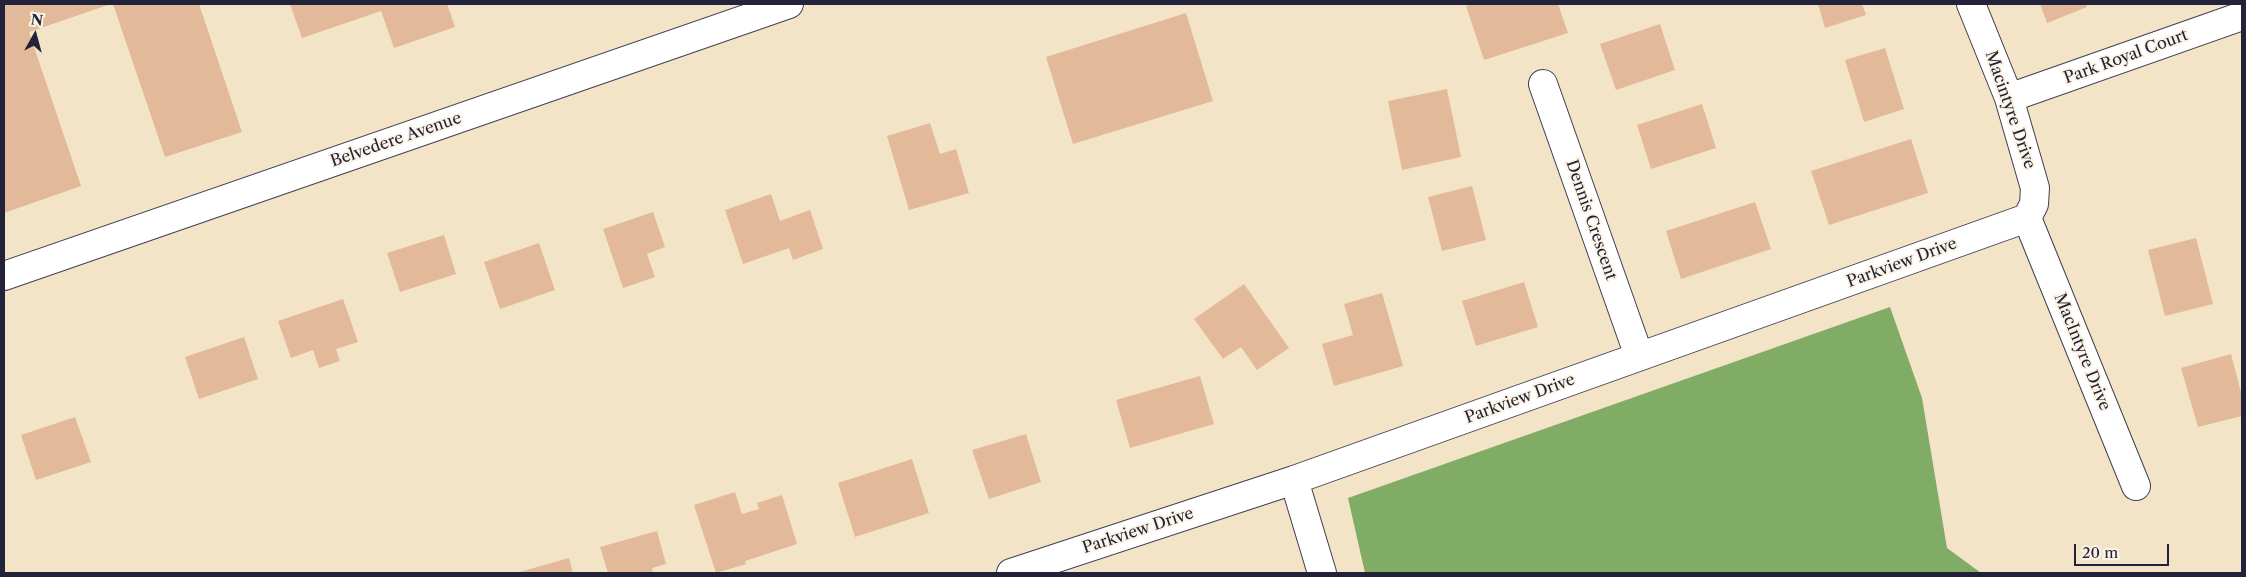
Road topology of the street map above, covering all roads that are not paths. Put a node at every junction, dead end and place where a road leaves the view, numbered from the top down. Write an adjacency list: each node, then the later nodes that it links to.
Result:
1 (789, 4): 7 (street, Belvedere Avenue)
2 (1971, 4): 5 (street, Macintyre Drive)
3 (2242, 16): 5 (street, Park Royal Court)
4 (1543, 84): 8 (street, Dennis Crescent)
5 (2009, 98): 6 (street, Macintyre Drive)
6 (2027, 218): 8 (street, Parkview Drive); 10 (street, MacIntyre Drive)
7 (4, 276)
8 (1639, 356): 9 (street, Parkview Drive)
9 (1294, 480): 11 (street, Parkview Drive); 12 (street)
10 (2136, 486)
11 (1011, 573)
12 (1322, 573)

